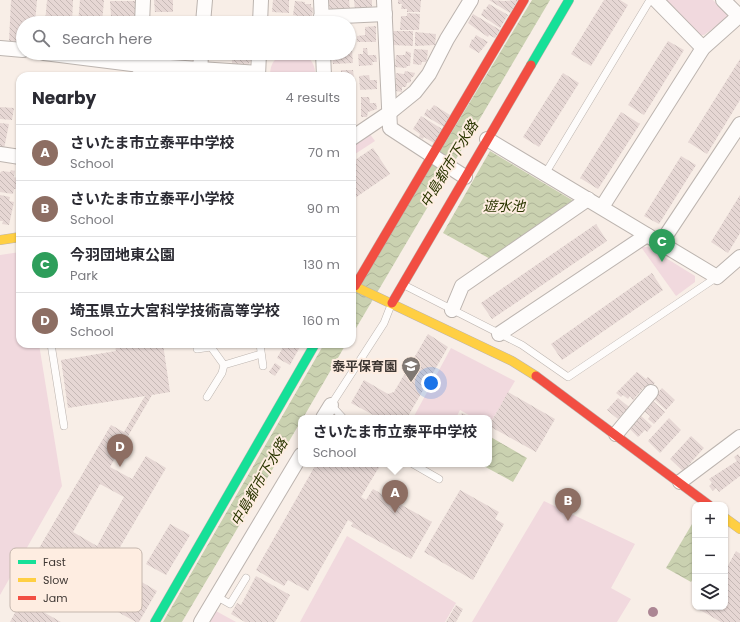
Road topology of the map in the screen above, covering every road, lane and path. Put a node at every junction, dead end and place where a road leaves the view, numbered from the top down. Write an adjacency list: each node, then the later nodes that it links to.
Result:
1 (143, 0): 13 (street)
2 (205, 0): 14 (street)
3 (261, 0): 15 (street)
4 (321, 0): 16 (street)
5 (384, 0): 12 (street)
6 (471, 0): 30 (street)
7 (524, 0): 36 (street)
8 (570, 0): 33 (street)
9 (650, 0): 38 (lane)
10 (656, 0): 20 (street)
11 (723, 0): 17 (street)
12 (385, 14): 18 (street); 30 (street)
13 (142, 16)
14 (204, 16)
15 (260, 16)
16 (322, 16)
17 (740, 16): 20 (street)
18 (356, 17)
19 (0, 48): 21 (street)
20 (703, 48): 40 (street)
21 (16, 49)
22 (100, 60): 26 (street)
23 (201, 60): 27 (street)
24 (259, 60): 28 (street)
25 (323, 60): 29 (street)
26 (140, 65): 27 (street)
27 (200, 72)
28 (258, 72)
29 (324, 72)
30 (389, 113): 32 (street); 36 (street)
31 (740, 124): 44 (street)
32 (356, 135)
33 (487, 139): 37 (street); 38 (street)
34 (0, 154): 35 (street)
35 (16, 156)
36 (436, 159): 37 (street); 47 (street)
37 (461, 174): 48 (street)
38 (545, 174): 39 (street)
39 (588, 199): 40 (street); 51 (street)
40 (602, 207): 41 (street)
41 (647, 235): 44 (street); 52 (street)
42 (16, 238): 43 (street)
43 (0, 240)
44 (661, 243): 46 (street)
45 (740, 257): 46 (street)
46 (717, 277): 52 (lane)
47 (356, 283)
48 (402, 284): 50 (street); 51 (lane)
49 (356, 287): 50 (street)
50 (392, 303): 64 (lane); 68 (street)
51 (452, 310): 52 (lane)
52 (499, 334)
53 (52, 348): 67 (lane)
54 (201, 348): 58 (lane)
55 (212, 348): 60 (lane)
56 (260, 348): 59 (lane)
57 (313, 348): 79 (street)
58 (196, 349)
59 (261, 354): 60 (lane); 61 (lane)
60 (224, 365): 63 (lane)
61 (262, 366)
62 (651, 392): 68 (street)
63 (207, 396)
64 (331, 405): 65 (street); 66 (lane)
65 (325, 415)
66 (341, 415)
67 (64, 426)
68 (616, 434): 73 (street)
69 (740, 437): 73 (street)
70 (298, 460): 78 (street)
71 (418, 467): 72 (lane)
72 (439, 479)
73 (680, 482): 74 (street)
74 (705, 502)
75 (728, 520): 76 (street)
76 (740, 529)
77 (246, 578): 78 (lane)
78 (216, 596): 80 (street)
79 (155, 622)
80 (201, 622)

